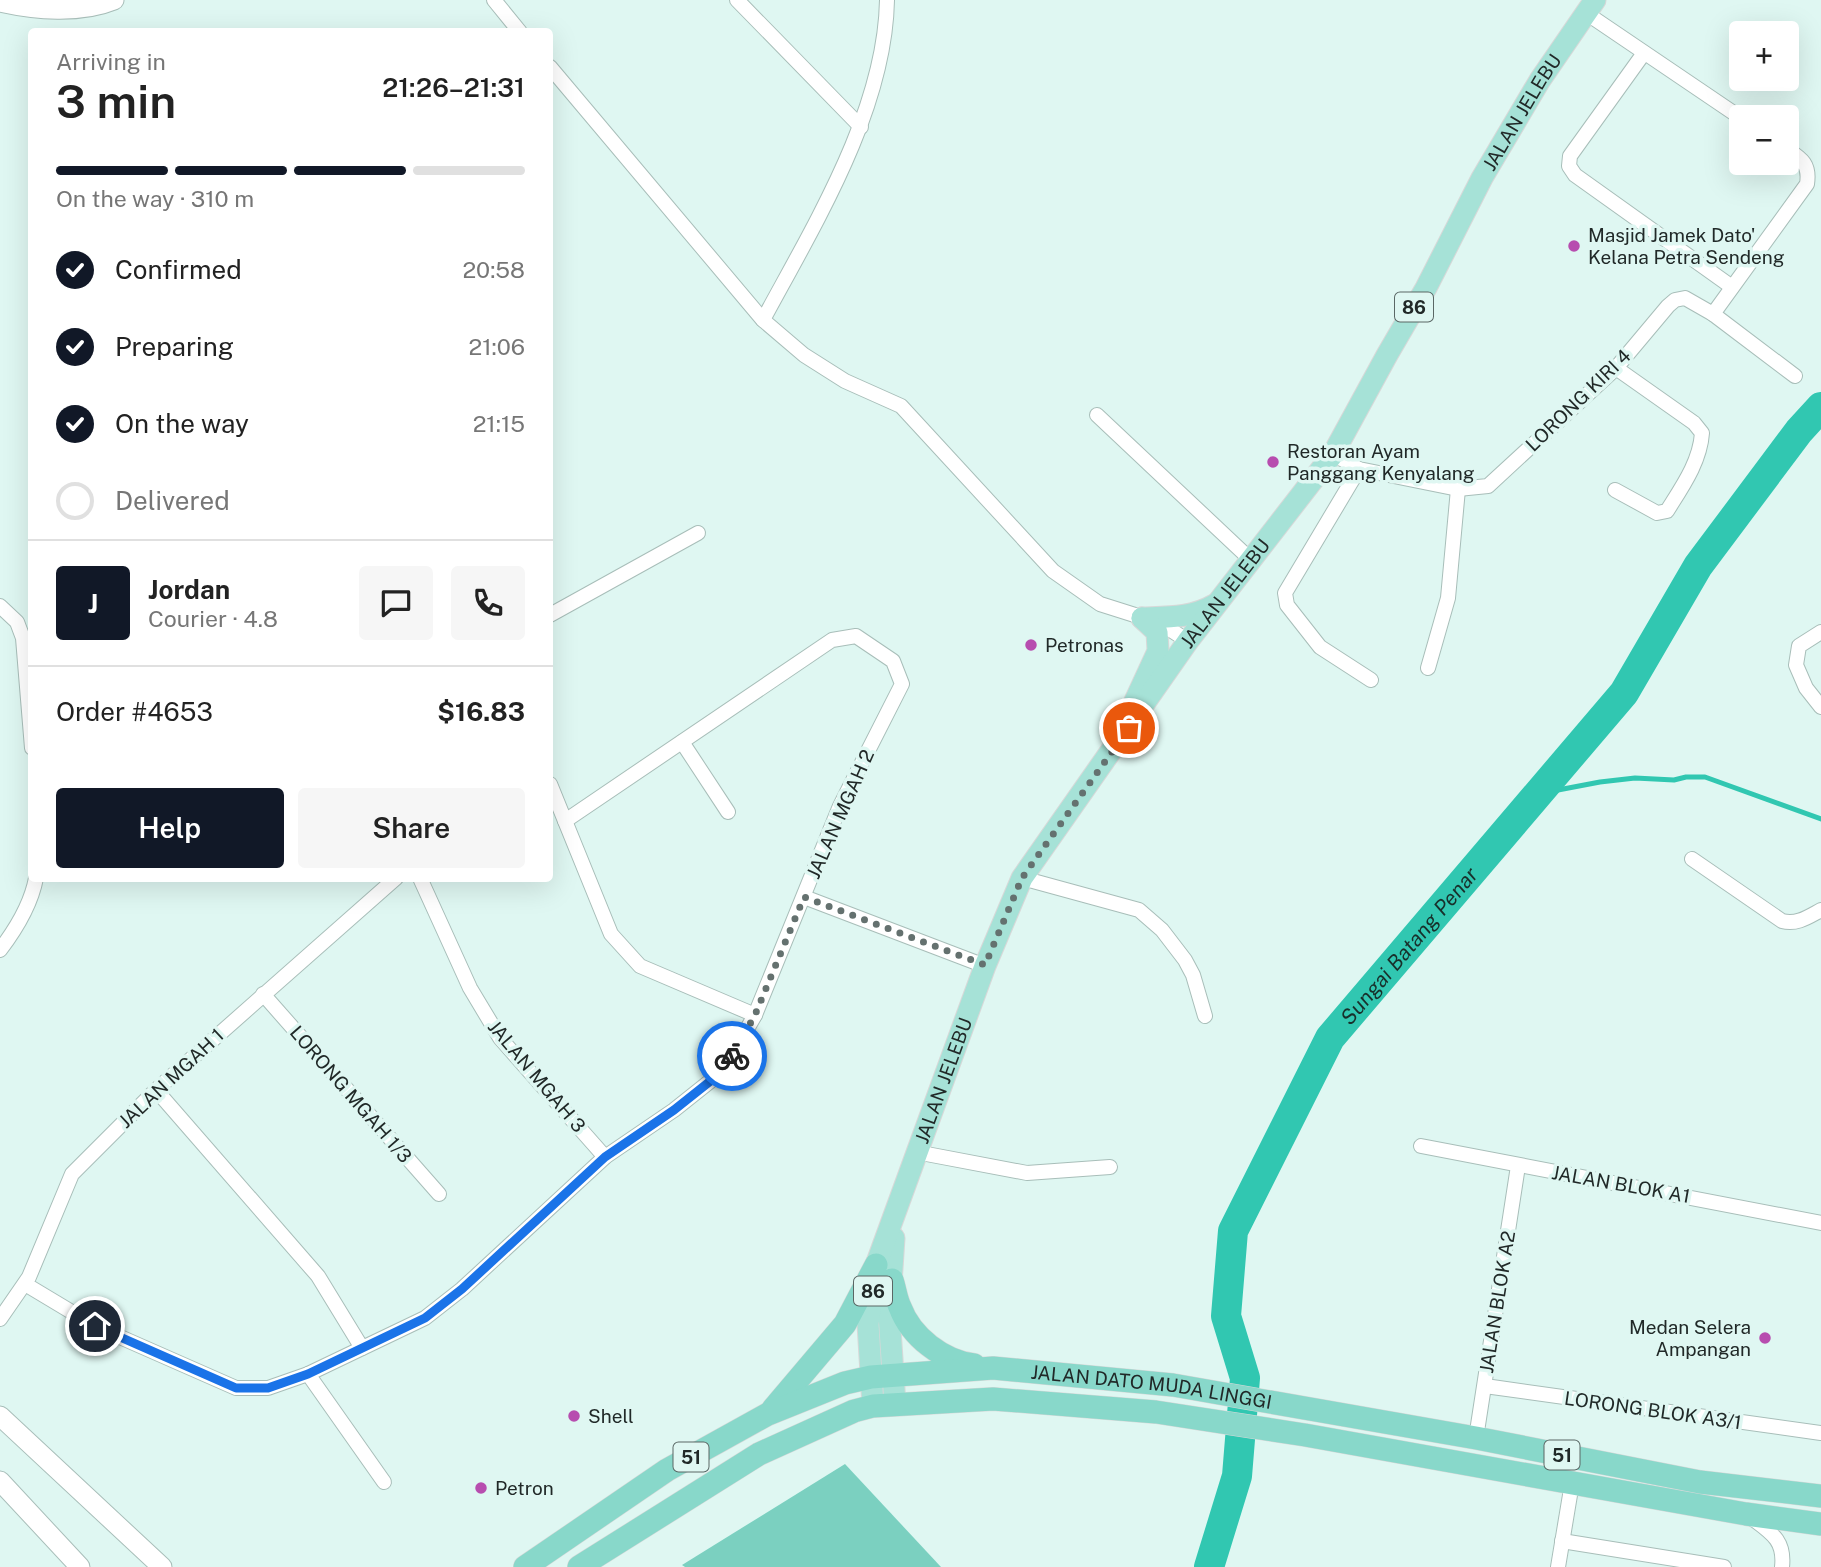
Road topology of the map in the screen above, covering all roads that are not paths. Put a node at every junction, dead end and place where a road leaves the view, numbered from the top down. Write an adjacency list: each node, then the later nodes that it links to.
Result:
1 (114, 0): 5 (main road)
2 (495, 0): 7 (street)
3 (737, 0): 11 (street)
4 (887, 0): 11 (street)
5 (0, 2)
6 (1590, 6): 8 (street); 19 (main road, JALAN JELEBU / 86)
7 (517, 28)
8 (1644, 53): 10 (street); 13 (street)
9 (553, 77): 15 (street)
10 (1729, 110)
11 (861, 127): 15 (street)
12 (1799, 157): 13 (street)
13 (1732, 287): 14 (street)
14 (1713, 314): 16 (street, LORONG KIRI 4); 17 (street, LORONG KIRI 4)
15 (763, 320): 28 (street)
16 (1616, 368): 21 (street, LORONG KIRI 4); 22 (street)
17 (1795, 376)
18 (1097, 415): 24 (street)
19 (1333, 454): 20 (street, LORONG KIRI 4); 24 (main road, JALAN JELEBU / 86)
20 (1359, 469): 21 (street, LORONG KIRI 4); 32 (street)
21 (1458, 489): 31 (street)
22 (1615, 490)
23 (698, 533): 27 (street)
24 (1251, 560): 25 (main road, JALAN JELEBU / 86)
25 (1217, 604): 28 (main road); 30 (main road, JALAN JELEBU / 86)
26 (0, 606): 33 (street)
27 (553, 613)
28 (1142, 618): 30 (street); 36 (main road)
29 (1816, 635): 34 (street)
30 (1188, 640): 36 (main road, JALAN JELEBU / 86)
31 (1428, 668)
32 (1371, 680)
33 (28, 699)
34 (1821, 707)
35 (682, 741): 38 (street); 39 (street); 45 (street, JALAN MGAH 2)
36 (1113, 750): 41 (main road, JALAN JELEBU / 86)
37 (553, 791): 39 (street)
38 (728, 812)
39 (565, 821): 50 (street)
40 (1692, 859): 46 (street)
41 (1022, 878): 48 (main road, JALAN JELEBU / 86); 51 (street)
42 (35, 882): 47 (street)
43 (391, 882): 49 (street, JALAN MGAH 1)
44 (422, 882): 55 (street, JALAN MGAH 3)
45 (804, 897): 48 (street); 50 (street, JALAN MGAH 2)
46 (1821, 910)
47 (0, 950)
48 (985, 965): 54 (main road, JALAN JELEBU / 86)
49 (263, 994): 52 (street, JALAN MGAH 1); 58 (street, LORONG MGAH 1/3)
50 (755, 1015): 55 (street, JALAN MGAH 2)
51 (1205, 1016)
52 (156, 1090): 61 (street, JALAN MGAH 1); 63 (street)
53 (1421, 1146): 56 (street, JALAN BLOK A1)
54 (916, 1152): 57 (street); 60 (main road, JALAN JELEBU / 86)
55 (605, 1157): 63 (street, JALAN MGAH 2)
56 (1518, 1166): 59 (street, JALAN BLOK A1); 67 (street, JALAN BLOK A2)
57 (1110, 1167)
58 (439, 1194)
59 (1821, 1223)
60 (884, 1273): 64 (highway); 66 (main road, JALAN JELEBU / 86); 69 (highway)
61 (25, 1284): 62 (street, JALAN MGAH 1); 65 (street, JALAN MGAH 2)
62 (0, 1319)
63 (362, 1348): 65 (street, JALAN MGAH 2)
64 (993, 1367): 66 (highway, JALAN DATO MUDA LINGGI / 51); 72 (highway, JALAN DATO MUDA LINGGI / 51)
65 (308, 1374): 74 (street)
66 (882, 1376): 68 (main road, JALAN JELEBU / 86); 69 (highway, JALAN DATO MUDA LINGGI / 51)
67 (1485, 1386): 71 (street, LORONG BLOK A3/1); 72 (street, JALAN BLOK A2)
68 (884, 1405): 75 (highway, JALAN DATO MUDA LINGGI / 51); 84 (highway, JALAN DATO MUDA LINGGI / 51)
69 (768, 1414): 83 (highway, JALAN DATO MUDA LINGGI / 51)
70 (0, 1416): 82 (main road)
71 (1821, 1433)
72 (1476, 1438): 76 (highway, JALAN DATO MUDA LINGGI / 51)
73 (0, 1481): 81 (main road)
74 (384, 1482)
75 (1572, 1483): 77 (highway, JALAN DATO MUDA LINGGI / 51); 79 (street)
76 (1817, 1494)
77 (1746, 1514): 78 (highway, JALAN DATO MUDA LINGGI / 51); 87 (street)
78 (1821, 1524)
79 (1562, 1541): 80 (street); 85 (street)
80 (1663, 1562): 86 (street)
81 (80, 1567)
82 (162, 1567)
83 (525, 1567)
84 (579, 1567)
85 (1558, 1567)
86 (1724, 1567)
87 (1782, 1567)

